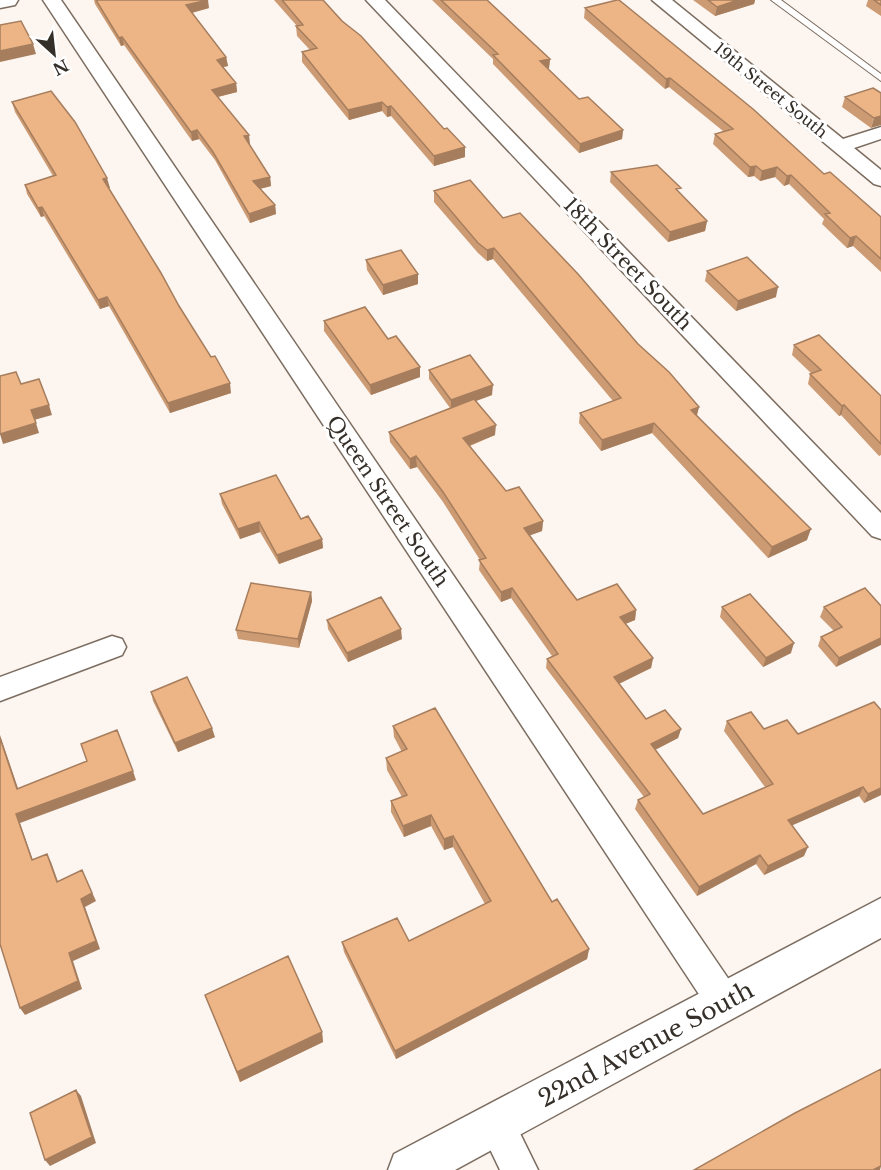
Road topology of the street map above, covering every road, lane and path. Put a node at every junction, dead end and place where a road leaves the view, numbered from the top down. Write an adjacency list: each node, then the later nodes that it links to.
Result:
1 (7, 0): 6 (main road)
2 (52, 0): 15 (street, Queen Street South)
3 (375, 0): 11 (street, 18th Street South)
4 (661, 0): 9 (street, 19th Street South)
5 (775, 0): 7 (lane)
6 (0, 2)
7 (881, 78)
8 (881, 133): 9 (street)
9 (840, 146): 10 (street, 19th Street South)
10 (881, 180)
11 (881, 529)
12 (112, 647): 13 (street)
13 (0, 688)
14 (881, 917): 15 (main road, 22nd Avenue South)
15 (724, 1002): 16 (main road, 22nd Avenue South)
16 (496, 1124): 17 (main road, 22nd Avenue South); 18 (street)
17 (410, 1170)
18 (520, 1170)

